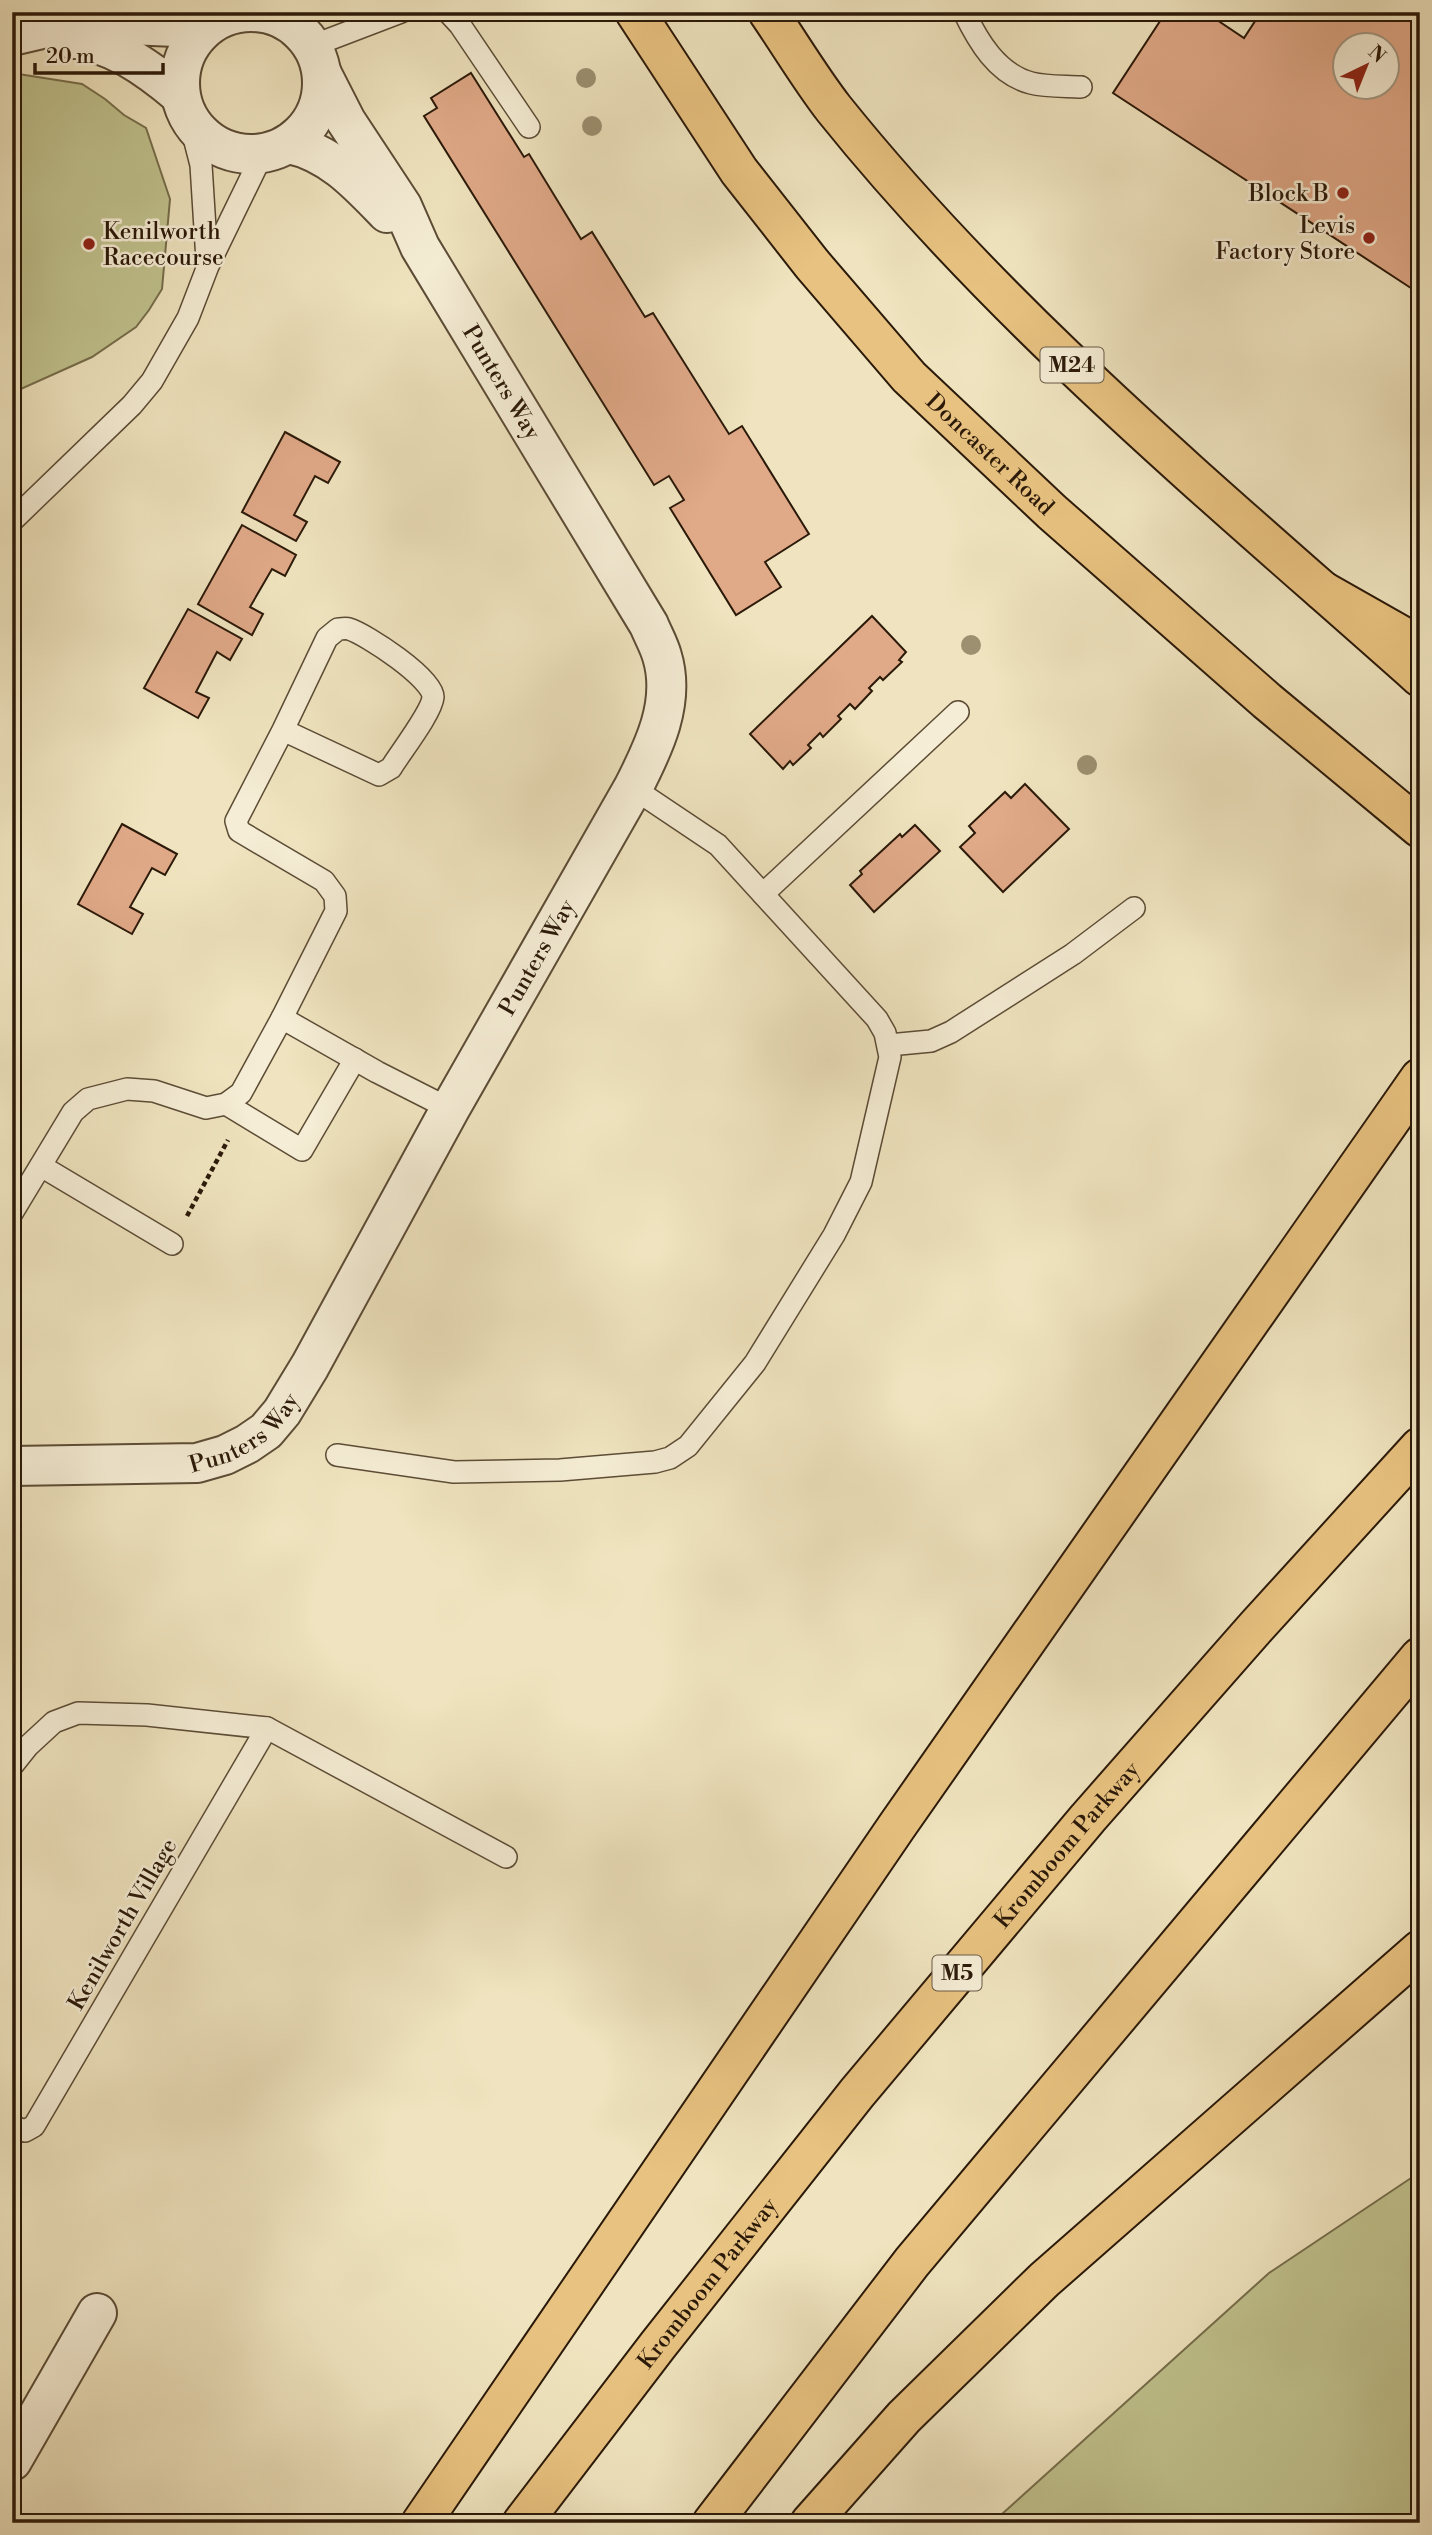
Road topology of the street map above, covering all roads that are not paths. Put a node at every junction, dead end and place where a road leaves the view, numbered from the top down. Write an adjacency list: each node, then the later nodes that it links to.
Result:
1 (401, 12): 8 (lane)
2 (448, 12): 11 (lane)
3 (635, 12): 22 (main road, Doncaster Road)
4 (768, 12): 16 (main road, M24)
5 (964, 12): 9 (lane)
6 (212, 23): 7 (street, Punters Way); 8 (street, Punters Way); 10 (street, Punters Way)
7 (20, 35): 10 (street, Punters Way)
8 (317, 60): 12 (street); 13 (street, Punters Way)
9 (1081, 87)
10 (185, 108): 12 (street, Punters Way); 14 (lane)
11 (529, 127)
12 (275, 149): 13 (street, Punters Way); 14 (lane)
13 (420, 247): 21 (street, Punters Way)
14 (208, 266): 15 (lane)
15 (12, 521)
16 (1323, 591): 17 (main road); 18 (main road, M24)
17 (1420, 646)
18 (1420, 677)
19 (958, 712): 23 (lane)
20 (283, 730): 20 (lane); 25 (lane)
21 (633, 788): 23 (lane); 30 (street, Punters Way)
22 (1420, 828)
23 (763, 894): 26 (lane)
24 (1134, 908): 26 (lane)
25 (282, 1018): 27 (lane); 29 (lane)
26 (889, 1045): 35 (lane)
27 (355, 1059): 29 (lane); 30 (lane)
28 (1420, 1079): 46 (main road)
29 (226, 1104): 31 (lane)
30 (450, 1109): 36 (street, Punters Way)
31 (41, 1166): 32 (lane); 33 (lane)
32 (12, 1213)
33 (172, 1244)
34 (1420, 1447): 47 (main road, Kromboom Parkway / M5)
35 (337, 1455)
36 (12, 1466)
37 (1420, 1657): 48 (main road)
38 (267, 1728): 39 (lane); 40 (lane); 42 (lane, Kenilworth Village)
39 (12, 1766)
40 (506, 1857)
41 (1420, 1950): 49 (main road)
42 (12, 2126)
43 (97, 2313): 44 (street)
44 (23, 2415): 45 (street)
45 (12, 2461)
46 (421, 2523)
47 (522, 2523)
48 (712, 2523)
49 (810, 2523)

